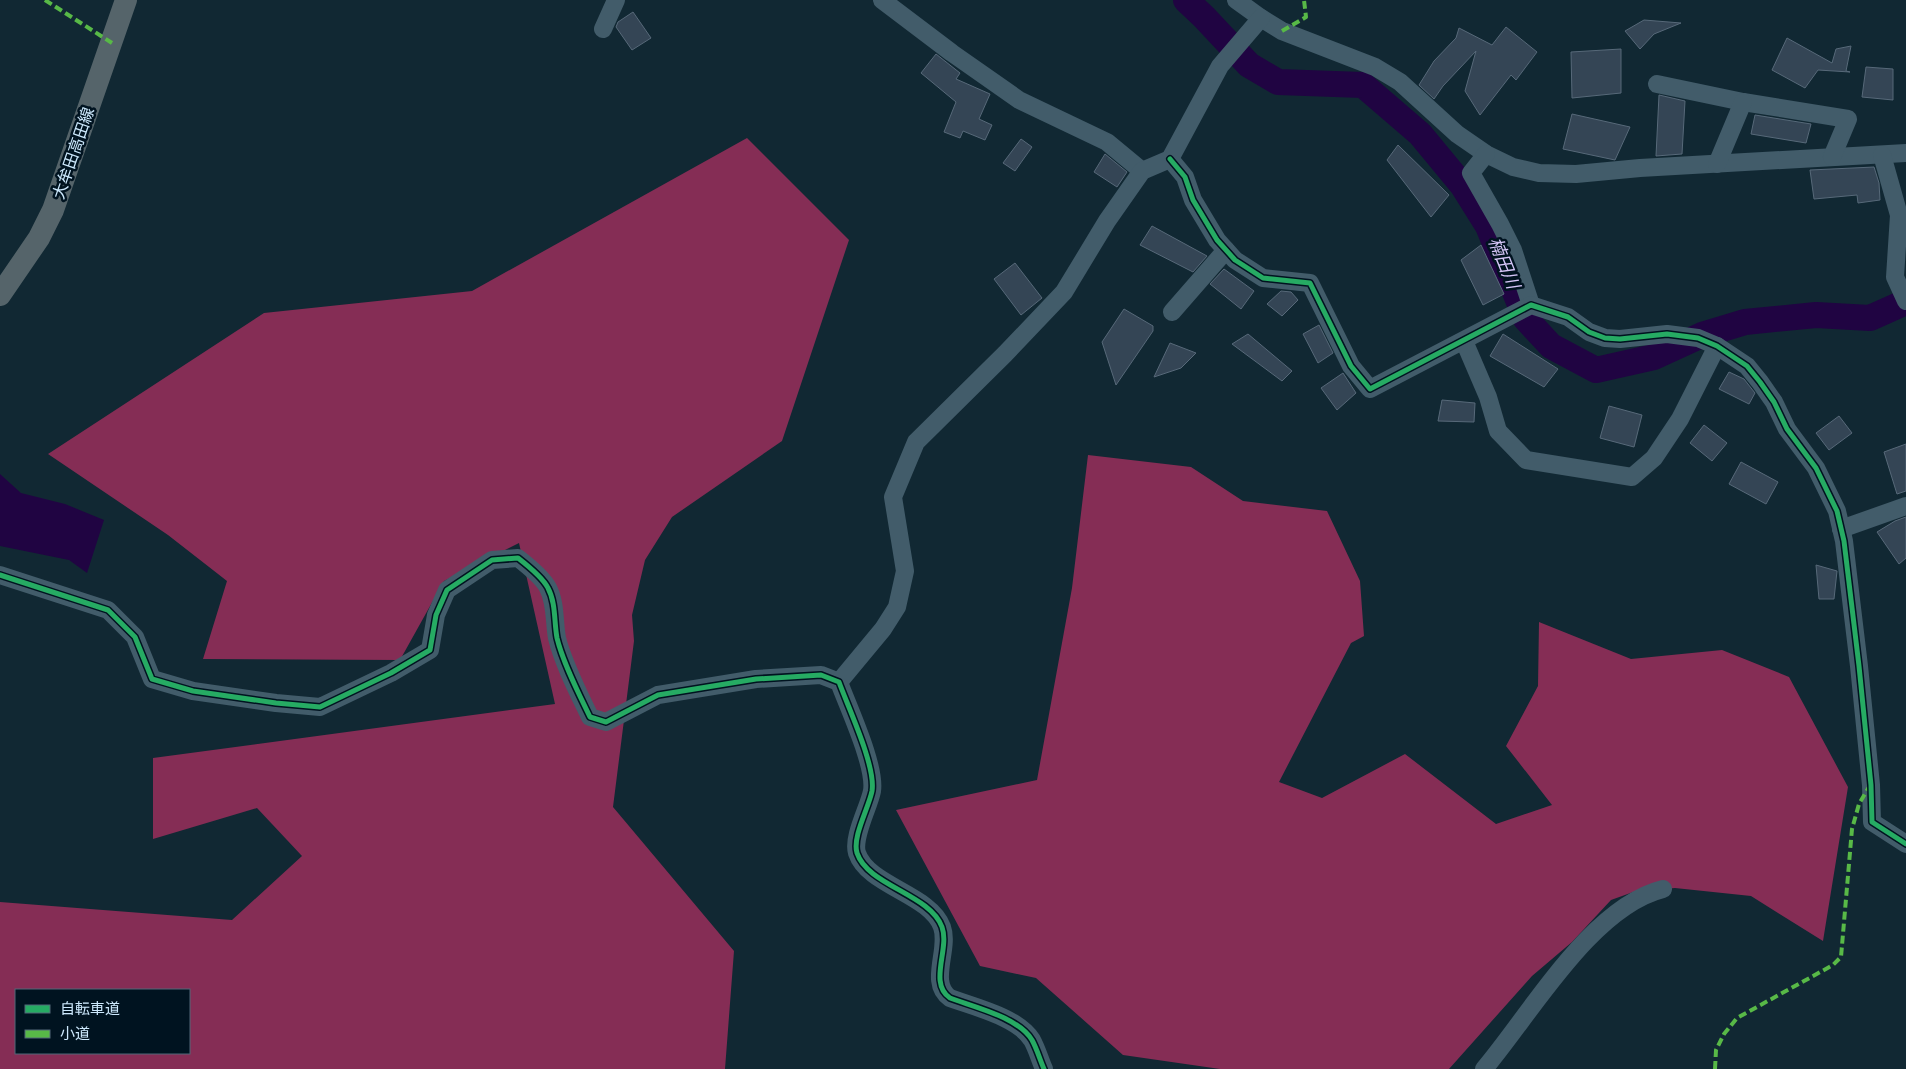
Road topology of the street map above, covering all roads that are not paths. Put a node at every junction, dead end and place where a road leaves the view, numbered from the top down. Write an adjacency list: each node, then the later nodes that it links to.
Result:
1 (126, 0): 17 (main road, 大牟田高田線)
2 (616, 0): 6 (street)
3 (882, 0): 15 (street)
4 (1236, 0): 5 (street)
5 (1261, 18): 10 (street); 13 (street)
6 (603, 29)
7 (1657, 84): 8 (street)
8 (1743, 102): 12 (street); 14 (street)
9 (1906, 152): 11 (street)
10 (1486, 154): 14 (street); 19 (street)
11 (1882, 155): 12 (street); 18 (street)
12 (1832, 157): 14 (street)
13 (1170, 159): 15 (street); 16 (street)
14 (1717, 164)
15 (1142, 171): 26 (street)
16 (1226, 250): 20 (street); 21 (street)
17 (0, 295)
18 (1904, 296)
19 (1523, 309): 21 (street); 22 (street)
20 (1172, 312)
21 (1464, 341): 22 (street)
22 (1717, 346): 24 (street)
23 (1906, 506): 24 (street)
24 (1841, 529): 27 (street)
25 (0, 574): 26 (street)
26 (839, 682): 29 (street)
27 (1906, 844)
28 (1663, 889): 30 (street)
29 (1044, 1069)
30 (1484, 1069)

